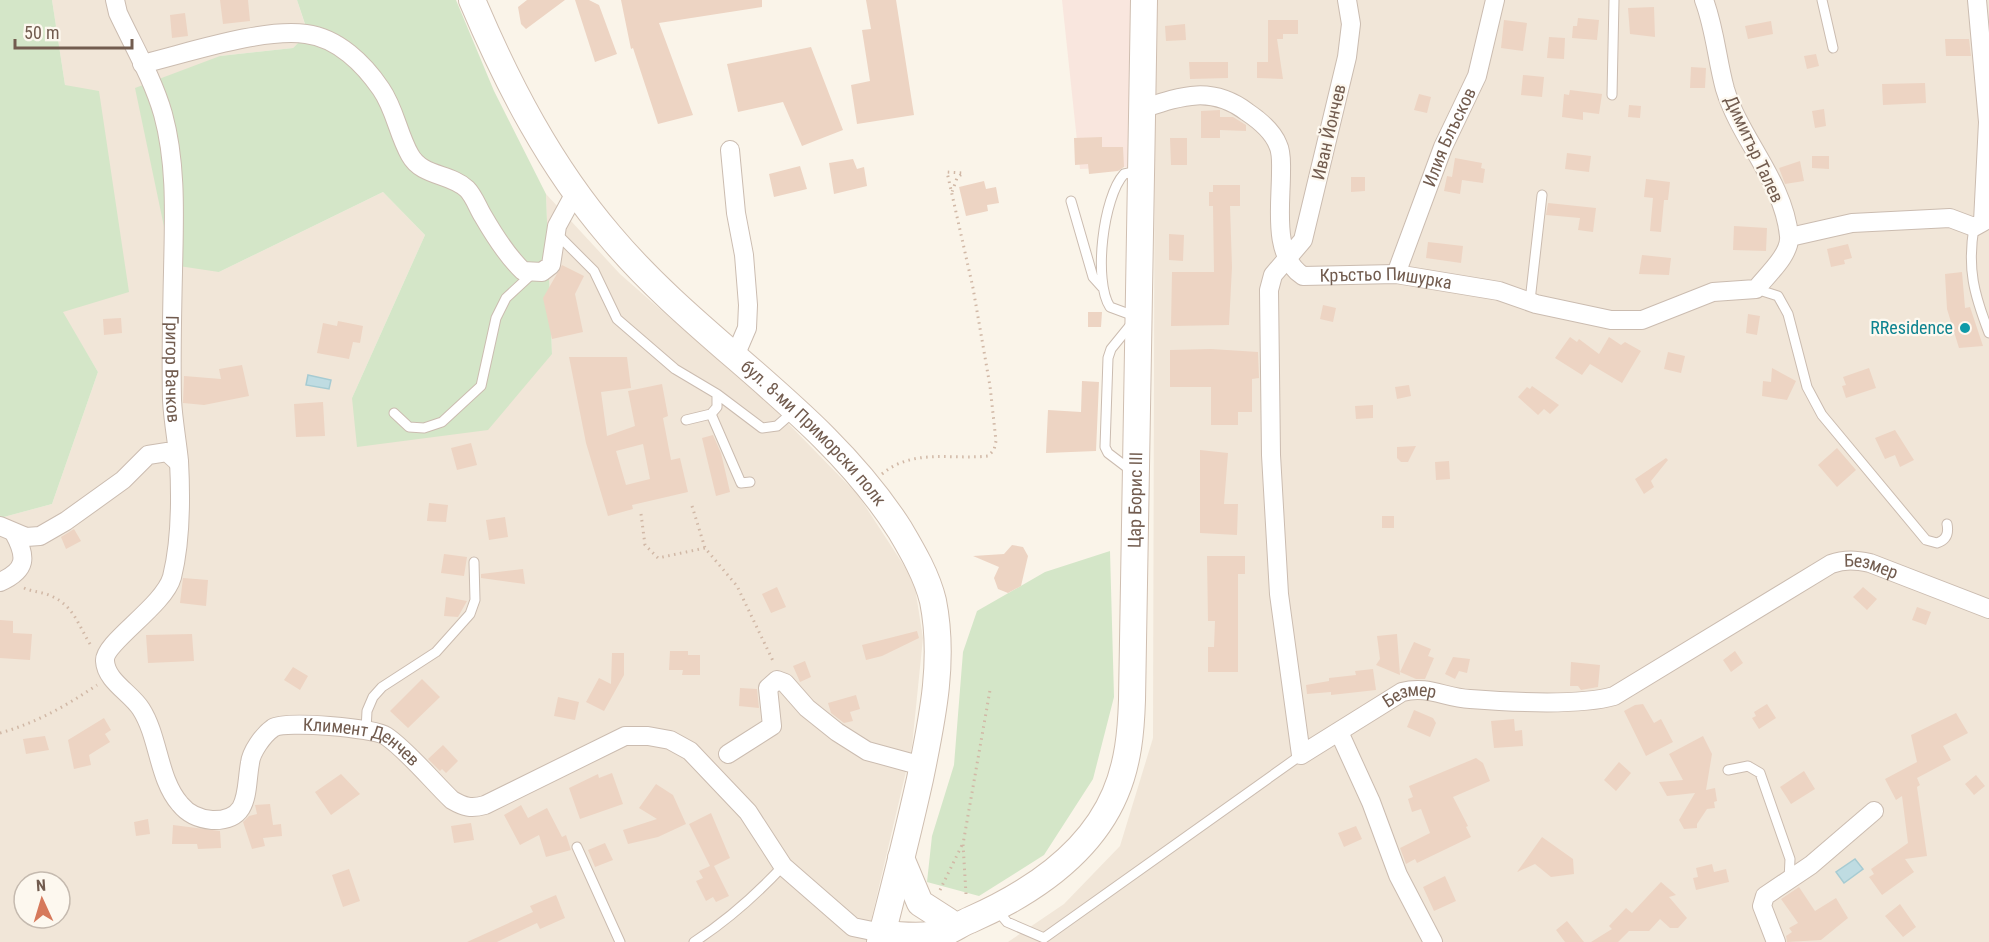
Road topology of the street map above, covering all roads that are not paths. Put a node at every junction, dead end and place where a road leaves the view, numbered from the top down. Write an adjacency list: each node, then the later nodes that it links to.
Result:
1 (115, 0): 11 (street, Григор Вачков)
2 (472, 0): 16 (street, бул. 8-ми Приморски полк)
3 (1144, 0): 13 (street, Цар Борис III)
4 (1347, 0): 22 (street, Иван Йончев)
5 (1495, 0): 24 (street, Илия Блъсков)
6 (1614, 0): 12 (lane)
7 (1704, 0): 21 (street, Димитър Талев)
8 (1822, 0): 10 (lane)
9 (1977, 0): 19 (street)
10 (1833, 48)
11 (142, 64): 23 (street); 32 (street, Григор Вачков)
12 (1612, 95)
13 (1143, 110): 15 (street, Цар Борис III); 22 (street)
14 (730, 150): 30 (street)
15 (1141, 171): 25 (lane); 28 (street, Цар Борис III)
16 (575, 193): 20 (street); 30 (street, бул. 8-ми Приморски полк)
17 (1542, 195): 27 (lane)
18 (1071, 201): 25 (lane)
19 (1982, 223): 21 (street); 29 (lane)
20 (556, 234): 23 (street); 31 (lane)
21 (1790, 237): 26 (street)
22 (1286, 257): 24 (street, Кръстьо Пишурка); 48 (street)
23 (533, 273): 34 (lane)
24 (1396, 274): 27 (street, Кръстьо Пишурка)
25 (1102, 287): 28 (lane)
26 (1756, 289): 27 (street, Кръстьо Пишурка); 40 (lane)
27 (1530, 301)
28 (1137, 317): 56 (street, Цар Борис III)
29 (1989, 333)
30 (735, 356): 33 (street, бул. 8-ми Приморски полк)
31 (717, 394): 33 (lane); 35 (lane)
32 (172, 404): 37 (street); 38 (street, Григор Вачков)
33 (796, 410): 49 (street, бул. 8-ми Приморски полк)
34 (394, 413)
35 (711, 414): 36 (lane); 39 (lane)
36 (686, 420)
37 (156, 451): 38 (street); 41 (street)
38 (179, 463): 45 (street, Климент Денчев)
39 (750, 482)
40 (1947, 524)
41 (7, 530): 43 (street)
42 (474, 562): 45 (lane)
43 (6, 579)
44 (1989, 609): 46 (street, Безмер)
45 (366, 730): 54 (street, Климент Денчев)
46 (1339, 732): 48 (street, Безмер); 62 (street)
47 (728, 753): 49 (street)
48 (1301, 755): 59 (lane)
49 (922, 766): 53 (street, бул. 8-ми Приморски полк)
50 (1728, 770): 55 (lane)
51 (1874, 810): 55 (street)
52 (577, 847): 60 (lane)
53 (901, 858): 57 (street); 58 (street, бул. 8-ми Приморски полк)
54 (783, 866): 58 (street, Климент Денчев); 61 (lane)
55 (1789, 880): 63 (street)
56 (996, 909): 57 (street, Цар Борис III); 59 (lane)
57 (949, 929): 58 (street, Цар Борис III)
58 (883, 930)
59 (1040, 940)
60 (620, 942)
61 (694, 942)
62 (1433, 942)
63 (1776, 942)

